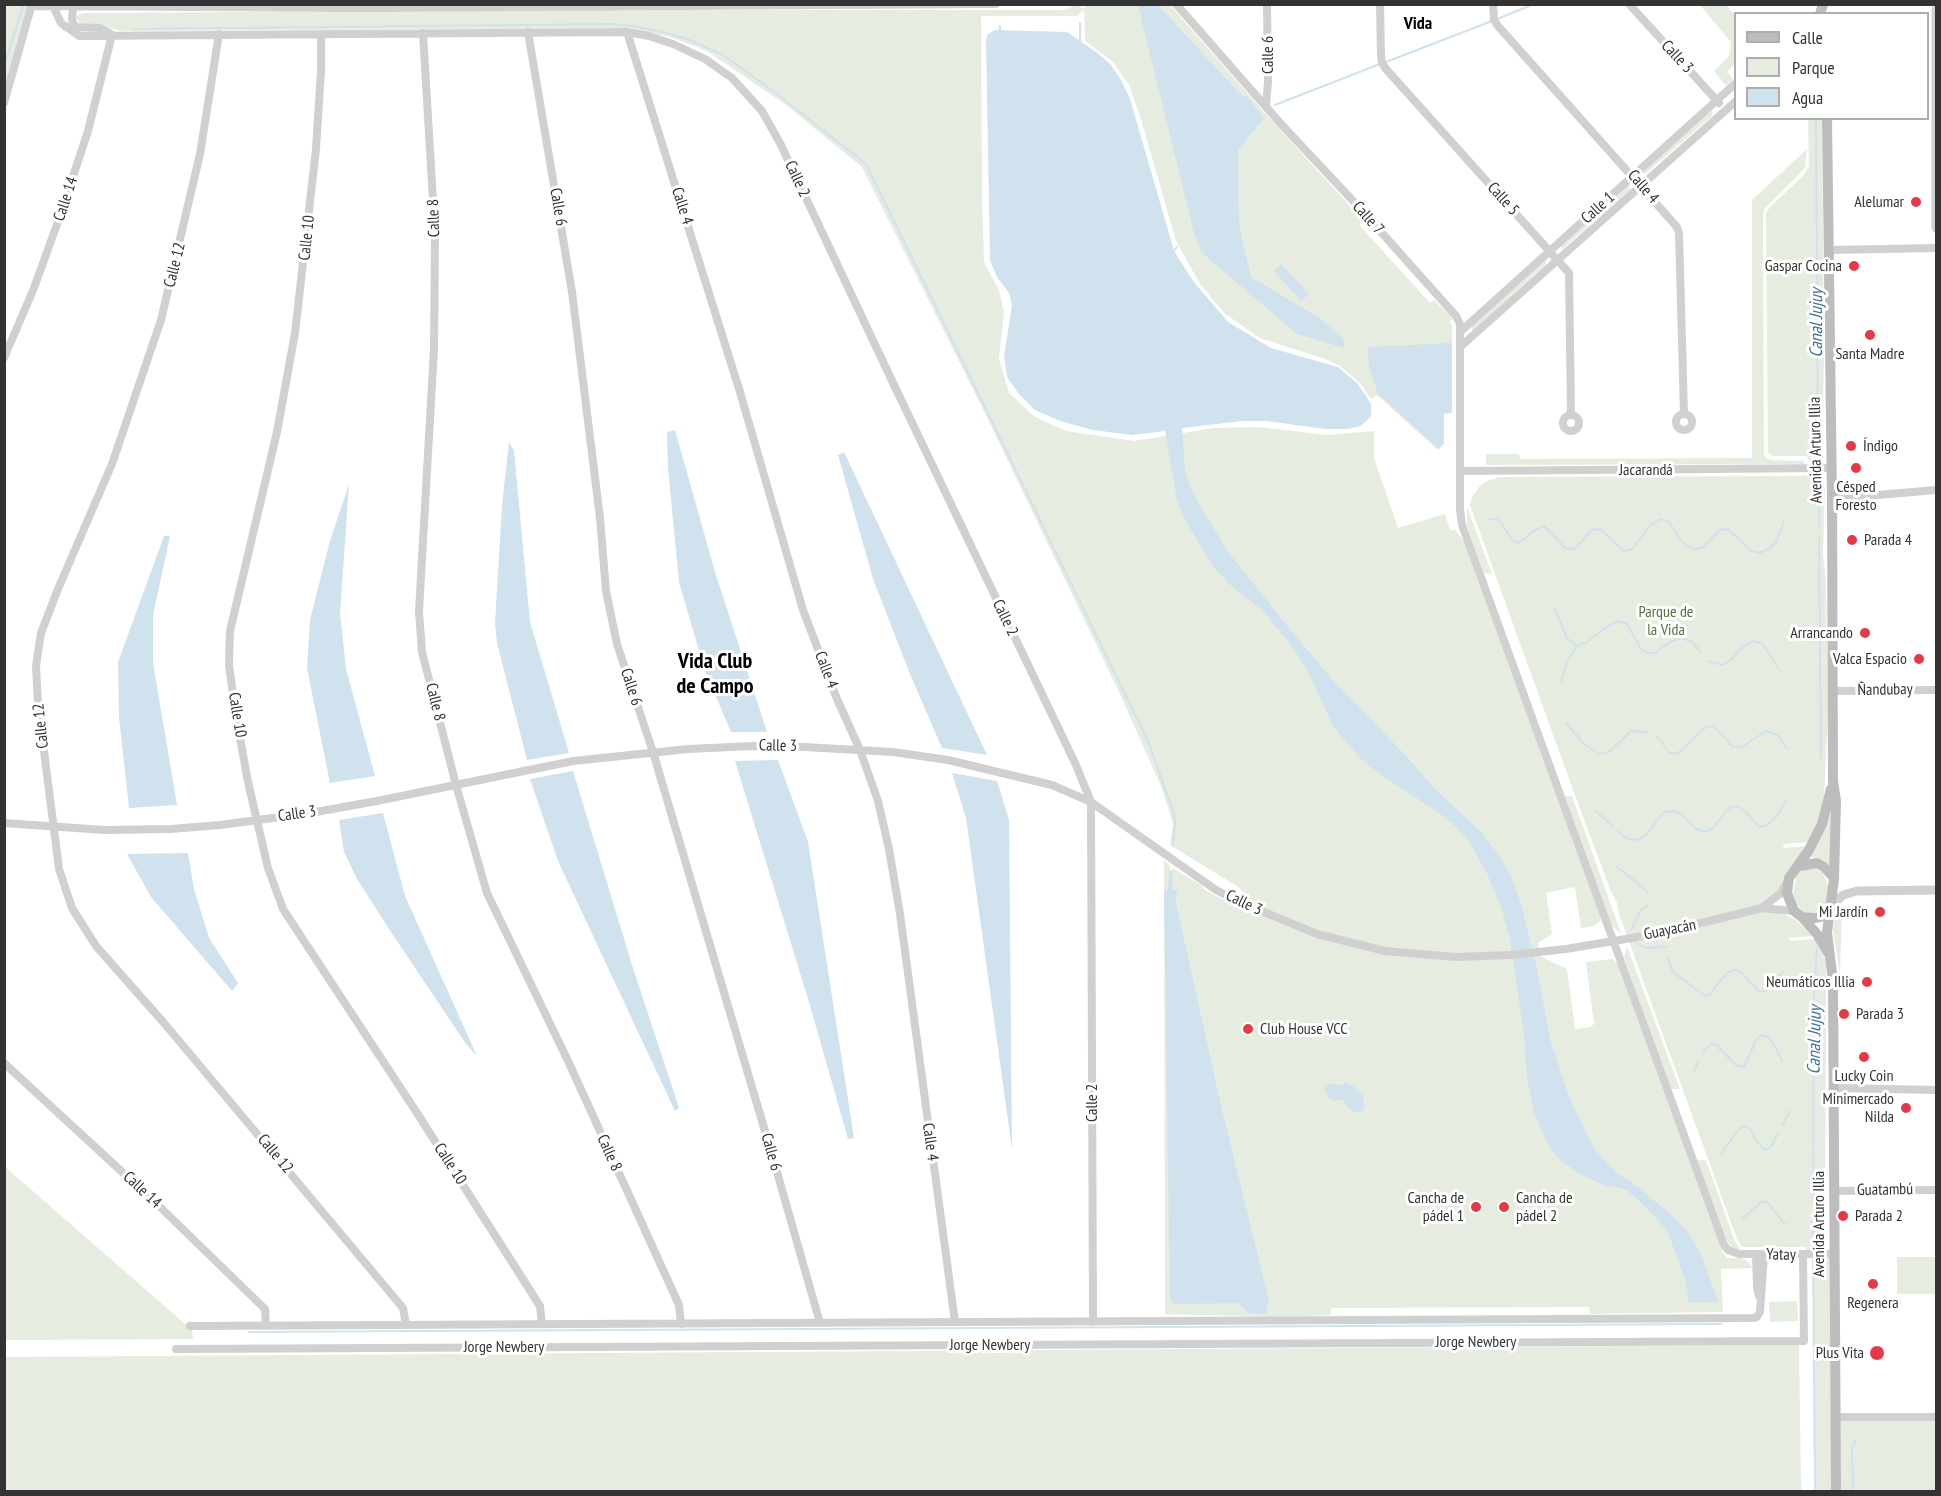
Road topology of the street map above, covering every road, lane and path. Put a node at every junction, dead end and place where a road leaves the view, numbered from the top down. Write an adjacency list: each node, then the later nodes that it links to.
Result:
1 (996, 4): 9 (street)
2 (1176, 4): 23 (street, Calle 7)
3 (1267, 4): 23 (street, Calle 6)
4 (1380, 4): 32 (street, Calle 5)
5 (1492, 4): 27 (street, Calle 4)
6 (1629, 4): 20 (street, Calle 3)
7 (32, 5): 8 (street); 21 (street)
8 (53, 6): 9 (street); 11 (street)
9 (72, 6): 11 (street)
10 (1936, 10): 18 (street)
11 (71, 27): 17 (street, Calle 2)
12 (528, 32): 13 (street, Calle 2); 15 (street, Calle 2); 46 (street, Calle 6)
13 (627, 32): 45 (street, Calle 4); 49 (street, Calle 2)
14 (321, 33): 15 (street, Calle 2); 16 (street, Calle 2); 50 (street, Calle 10)
15 (423, 33): 48 (street, Calle 8)
16 (219, 34): 17 (street, Calle 2); 52 (street, Calle 12)
17 (112, 35): 36 (street, Calle 14)
18 (1933, 49): 26 (street)
19 (1734, 85): 20 (street, Calle 1)
20 (1718, 101): 24 (street, Calle 3); 27 (street, Calle 1)
21 (4, 103)
22 (1734, 103): 24 (street, Calle 1)
23 (1266, 106): 34 (street, Calle 7)
24 (1725, 110): 28 (street, Calle 1)
25 (1827, 120): 31 (main road, Avenida Arturo Illia)
26 (1936, 146): 29 (street)
27 (1634, 176): 28 (street, Calle 4); 32 (street, Calle 1)
28 (1641, 185): 33 (street, Calle 1); 37 (street, Calle 4)
29 (1936, 228)
30 (1936, 248): 31 (street)
31 (1829, 250): 39 (main road, Avenida Arturo Illia)
32 (1550, 251): 33 (street, Calle 5); 34 (street, Calle 1)
33 (1558, 260): 35 (street, Calle 1); 38 (street, Calle 5)
34 (1460, 332): 35 (street, Calle 7)
35 (1460, 347): 40 (street, Calle 7)
36 (4, 358)
37 (1684, 414)
38 (1571, 415)
39 (1832, 468): 40 (street, Jacarandá); 42 (main road, Avenida Arturo Illia)
40 (1461, 471): 61 (street, Calle 7)
41 (1936, 490): 42 (street)
42 (1832, 496): 44 (main road, Avenida Arturo Illia)
43 (1936, 690): 44 (street, Ñandubay)
44 (1833, 691): 47 (main road, Avenida Arturo Illia)
45 (860, 750): 46 (street, Calle 3); 49 (street, Calle 3); 73 (street, Calle 4)
46 (653, 752): 48 (street, Calle 3); 75 (street, Calle 6)
47 (1833, 781): 53 (main road, Avenida Arturo Illia); 55 (main road, Avenida Arturo Illia)
48 (456, 785): 50 (street, Calle 3); 77 (street, Calle 8)
49 (1091, 802): 62 (street, Calle 3); 74 (street, Calle 2)
50 (257, 820): 52 (street, Calle 3); 76 (street, Calle 10)
51 (4, 824): 52 (street, Calle 3)
52 (54, 827): 79 (street, Calle 12)
53 (1799, 866): 54 (main road); 55 (main road)
54 (1789, 878): 59 (street, Guayacán); 60 (main road)
55 (1834, 878): 57 (street); 58 (main road)
56 (1936, 890): 57 (street)
57 (1857, 891): 58 (street)
58 (1831, 907): 60 (main road); 63 (main road, Avenida Arturo Illia)
59 (1762, 908): 60 (street, Guayacán); 61 (street, Guayacán)
60 (1798, 914): 63 (main road, Avenida Arturo Illia)
61 (1614, 940): 62 (street, Guayacán); 69 (street, Calle 7)
62 (1537, 952)
63 (1830, 956): 65 (main road, Avenida Arturo Illia)
64 (4, 1063): 78 (street, Calle 14)
65 (1833, 1088): 66 (street); 68 (main road, Avenida Arturo Illia)
66 (1936, 1090)
67 (1936, 1190): 68 (street, Guatambú)
68 (1834, 1191): 71 (main road, Avenida Arturo Illia)
69 (1728, 1250): 70 (street, Yatay)
70 (1760, 1254): 72 (street, Yatay); 74 (street)
71 (1834, 1254): 72 (street, Yatay); 82 (main road, Avenida Arturo Illia)
72 (1803, 1255): 81 (street, Jorge Newbery)
73 (955, 1322): 74 (street); 75 (street)
74 (1093, 1322)
75 (819, 1323): 77 (street)
76 (542, 1324): 77 (street); 79 (street)
77 (681, 1324)
78 (266, 1325): 79 (street); 80 (street)
79 (406, 1325)
80 (190, 1326)
81 (176, 1348)
82 (1836, 1417): 83 (street); 84 (main road, Avenida Arturo Illia)
83 (1936, 1417)
84 (1836, 1491)

